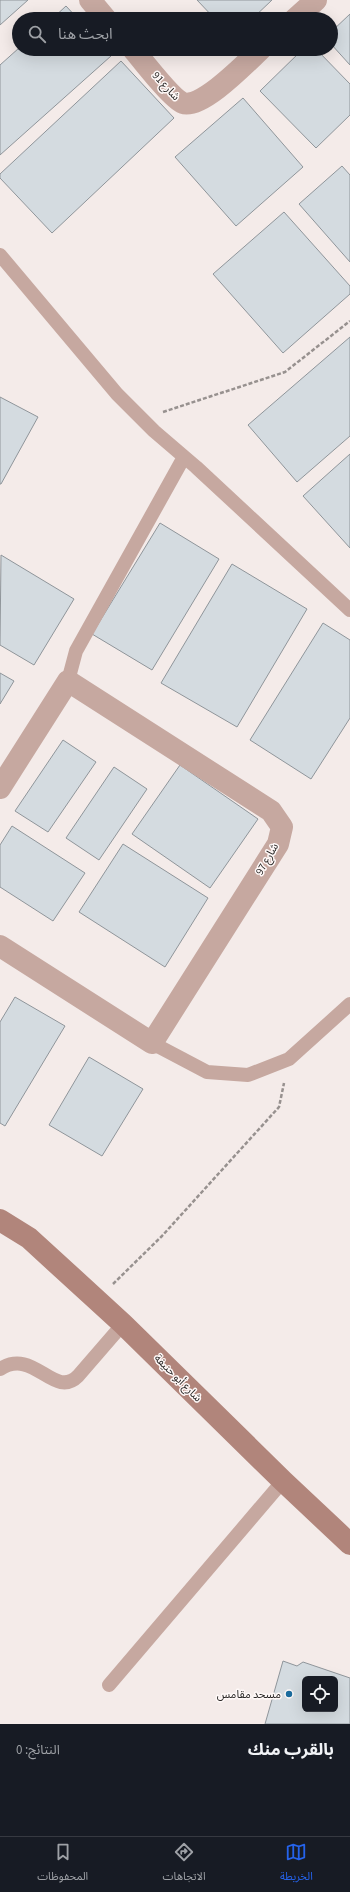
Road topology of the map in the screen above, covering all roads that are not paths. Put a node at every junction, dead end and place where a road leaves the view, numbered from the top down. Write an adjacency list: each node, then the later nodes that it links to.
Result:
1 (90, 0): 3 (street)
2 (316, 0): 4 (street)
3 (100, 12)
4 (303, 12)
5 (139, 56): 6 (street, شارع 91)
6 (253, 56)
7 (0, 256): 8 (lane)
8 (184, 457): 9 (lane); 10 (lane)
9 (350, 610)
10 (68, 681): 11 (street); 14 (street, شارع 97)
11 (0, 788)
12 (0, 946): 14 (street)
13 (350, 1004): 14 (lane)
14 (152, 1043)
15 (0, 1220): 16 (street, شارع أبو حنيفة)
16 (123, 1324): 17 (lane); 18 (street, شارع أبو حنيفة)
17 (0, 1370)
18 (283, 1481): 19 (street, شارع أبو حنيفة); 20 (lane)
19 (350, 1544)
20 (109, 1685)

